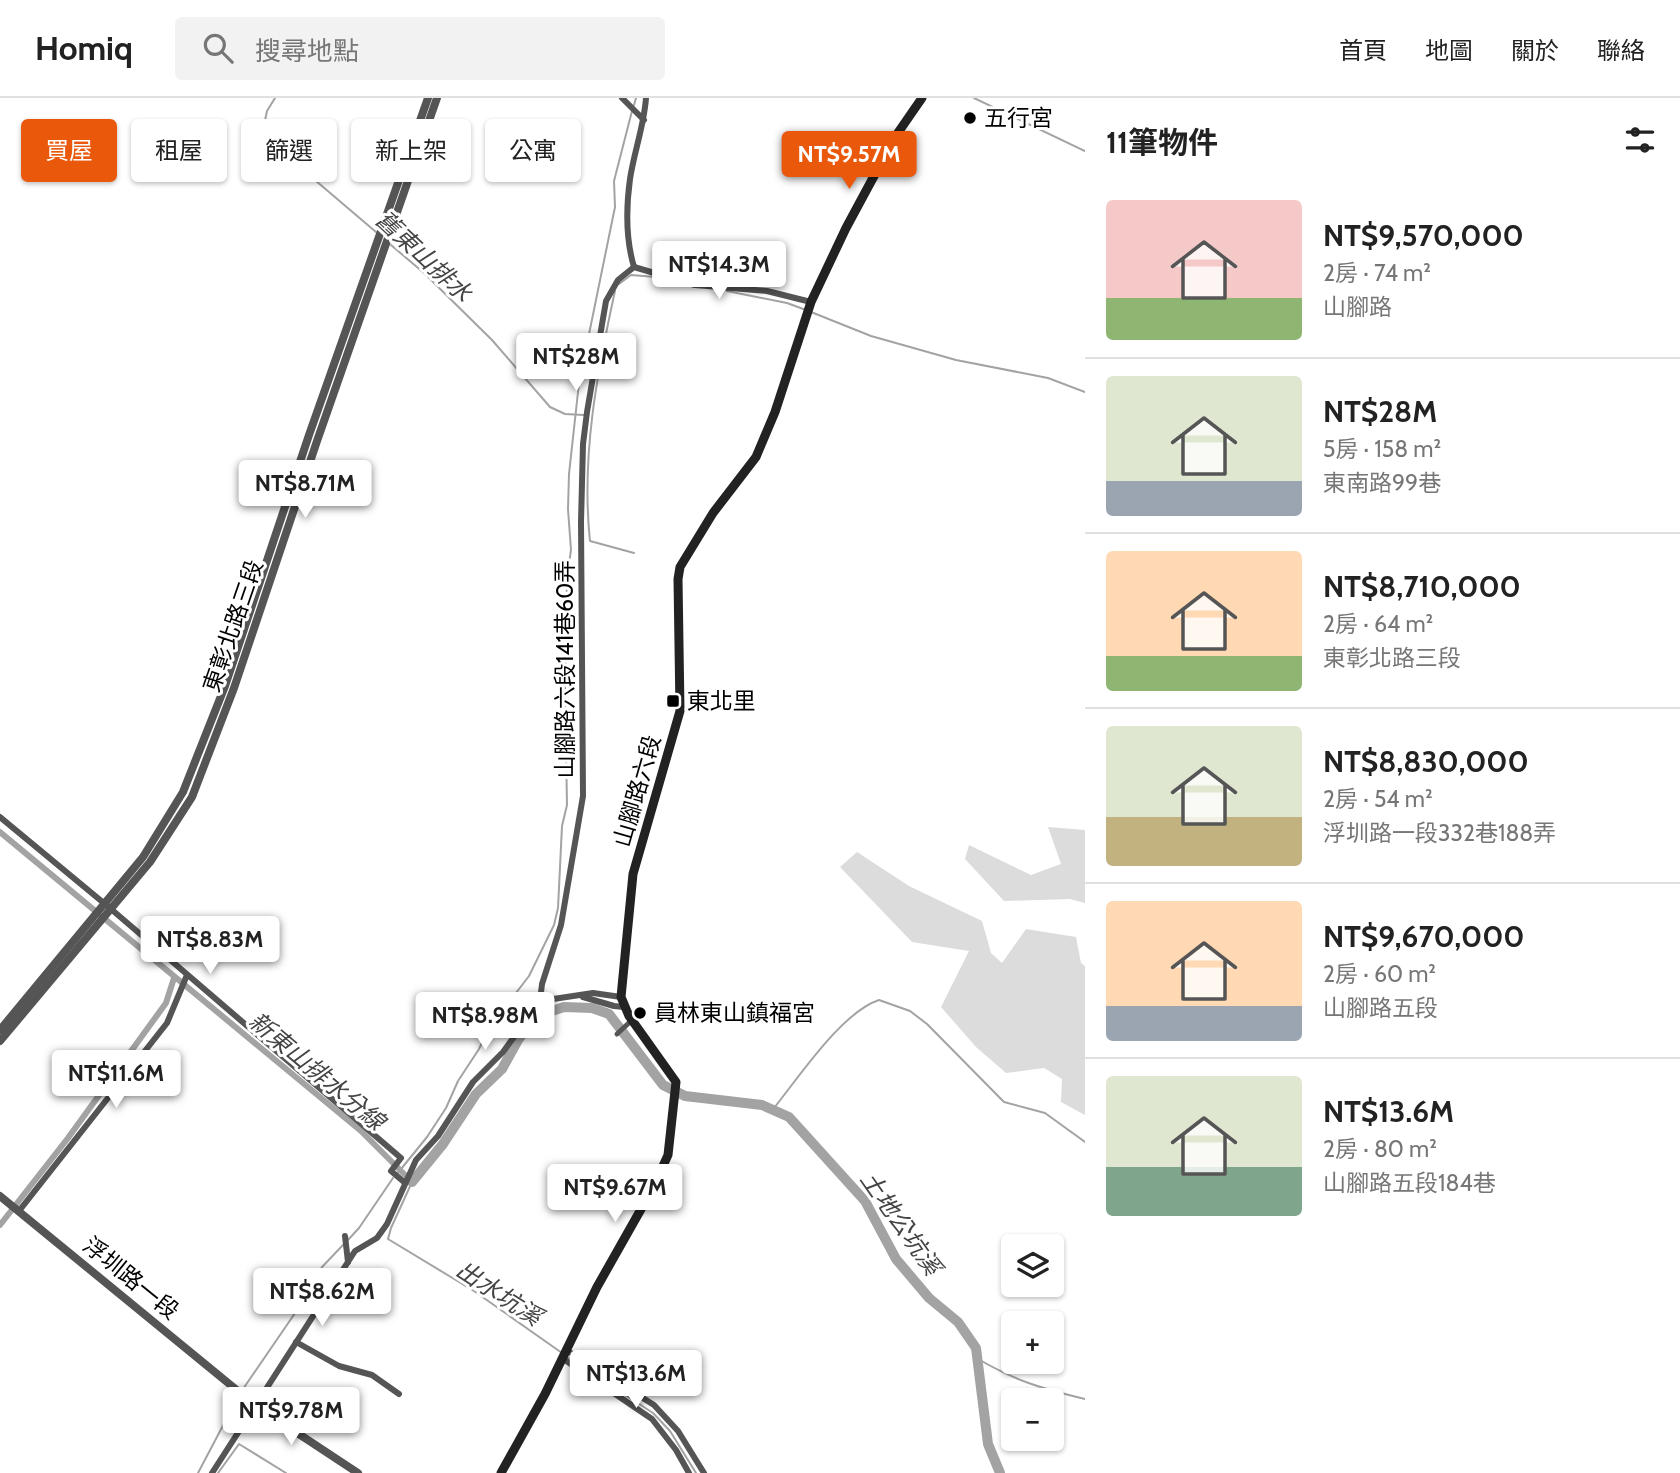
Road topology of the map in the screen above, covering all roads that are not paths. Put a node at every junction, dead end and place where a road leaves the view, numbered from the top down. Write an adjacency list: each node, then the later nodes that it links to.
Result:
1 (428, 98): 10 (street, 東彰北路三段)
2 (437, 98): 10 (street, 東彰北路三段)
3 (622, 98): 6 (street)
4 (646, 98): 6 (street)
5 (922, 98): 8 (main road, 山腳路六段)
6 (644, 120): 7 (street)
7 (635, 267): 8 (street); 13 (street, 山腳路六段141巷60弄)
8 (810, 304): 14 (main road, 山腳路六段)
9 (0, 817): 10 (street)
10 (108, 906): 11 (street); 12 (street)
11 (96, 921): 17 (street); 19 (street)
12 (187, 975): 20 (street); 22 (street)
13 (540, 1001): 14 (street); 16 (street); 20 (street)
14 (623, 1002): 15 (main road)
15 (632, 1020): 18 (street); 26 (main road)
16 (544, 1021)
17 (0, 1030)
18 (617, 1034)
19 (0, 1041)
20 (404, 1182): 24 (street)
21 (0, 1196): 22 (street, 浮圳路一段)
22 (19, 1210): 28 (street, 浮圳路一段)
23 (345, 1236): 24 (street)
24 (348, 1262): 25 (street)
25 (296, 1342): 27 (street); 28 (street)
26 (564, 1354): 31 (main road); 32 (street); 33 (street)
27 (399, 1394)
28 (255, 1405): 29 (street); 30 (street, 浮圳路一段)
29 (212, 1473)
30 (358, 1473)
31 (501, 1473)
32 (689, 1473)
33 (704, 1473)

